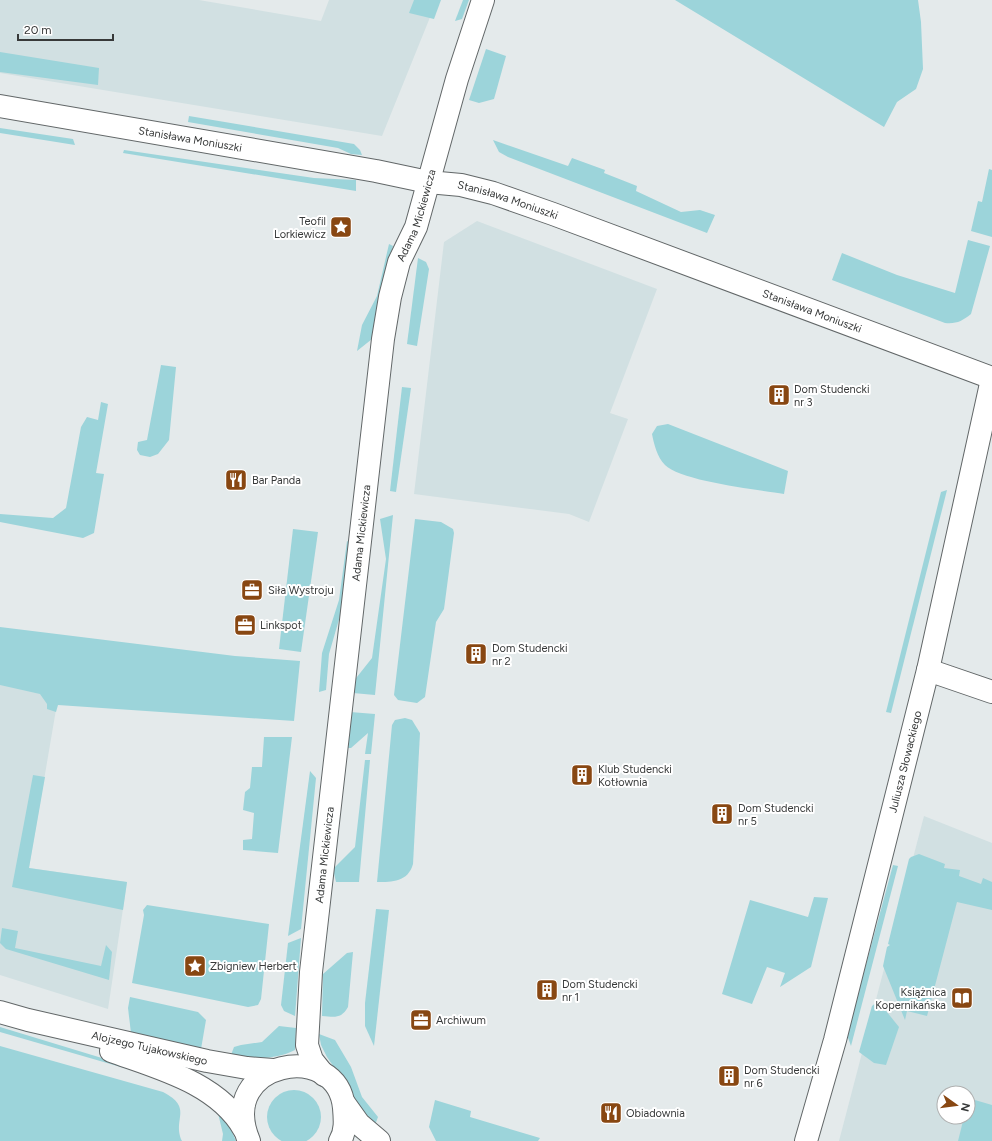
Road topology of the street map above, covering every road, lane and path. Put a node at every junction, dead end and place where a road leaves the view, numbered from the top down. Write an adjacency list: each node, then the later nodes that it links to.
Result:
1 (483, 0): 3 (street, Adama Mickiewicza)
2 (0, 106): 3 (street, Stanisława Moniuszki)
3 (428, 182): 4 (street, Stanisława Moniuszki); 10 (street, Adama Mickiewicza)
4 (992, 379): 5 (street, Juliusza Słowackiego)
5 (928, 670): 6 (street); 15 (street, Juliusza Słowackiego)
6 (992, 692)
7 (0, 1012): 8 (street, Alojzego Tujakowskiego)
8 (28, 1020): 9 (street, Alojzego Tujakowskiego); 12 (street, Alojzego Tujakowskiego)
9 (274, 1070): 10 (street); 12 (street)
10 (324, 1074): 11 (street, Adama Mickiewicza)
11 (344, 1103): 13 (street); 14 (street)
12 (246, 1135)
13 (340, 1141)
14 (379, 1141)
15 (806, 1141)

